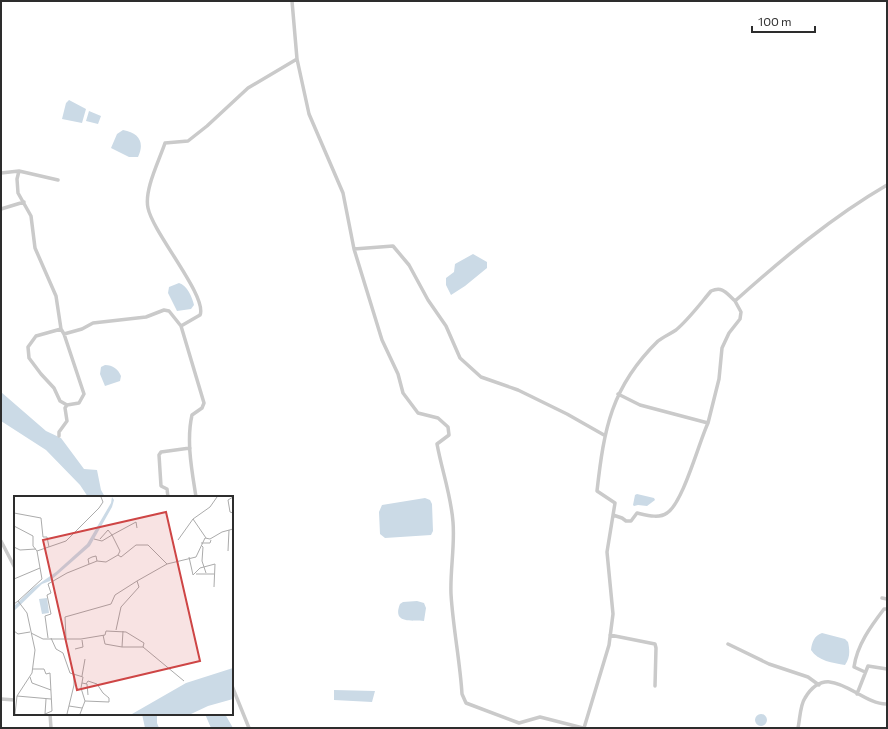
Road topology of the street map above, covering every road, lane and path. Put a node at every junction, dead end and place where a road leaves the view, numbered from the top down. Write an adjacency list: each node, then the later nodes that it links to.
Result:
1 (292, 1): 2 (street)
2 (297, 59): 9 (street); 11 (street)
3 (19, 171): 4 (street); 5 (street); 7 (street)
4 (1, 173)
5 (58, 180)
6 (887, 185): 10 (street)
7 (24, 202): 8 (street); 12 (street)
8 (1, 209)
9 (354, 249): 17 (street); 42 (street)
10 (735, 301): 14 (street); 16 (street)
11 (181, 326): 13 (street); 19 (street)
12 (62, 329): 13 (street); 15 (street)
13 (64, 334): 15 (street)
14 (618, 394): 16 (street); 17 (street)
15 (67, 405): 18 (street)
16 (708, 423): 22 (street)
17 (604, 435): 22 (street)
18 (59, 436)
19 (190, 448): 20 (street); 21 (street)
20 (168, 496)
21 (196, 496)
22 (613, 515): 28 (street)
23 (1, 541): 24 (street)
24 (14, 566)
25 (882, 598): 26 (street)
26 (887, 599)
27 (887, 609): 31 (street)
28 (610, 635): 33 (street); 42 (street)
29 (728, 644): 32 (street)
30 (887, 669): 31 (street)
31 (865, 672): 35 (street)
32 (819, 684): 35 (street); 43 (street)
33 (655, 686)
34 (233, 688): 41 (street)
35 (857, 694): 38 (street)
36 (1, 699): 37 (street)
37 (14, 700)
38 (887, 704)
39 (50, 715): 40 (street)
40 (51, 728)
41 (249, 728)
42 (584, 728)
43 (798, 728)

